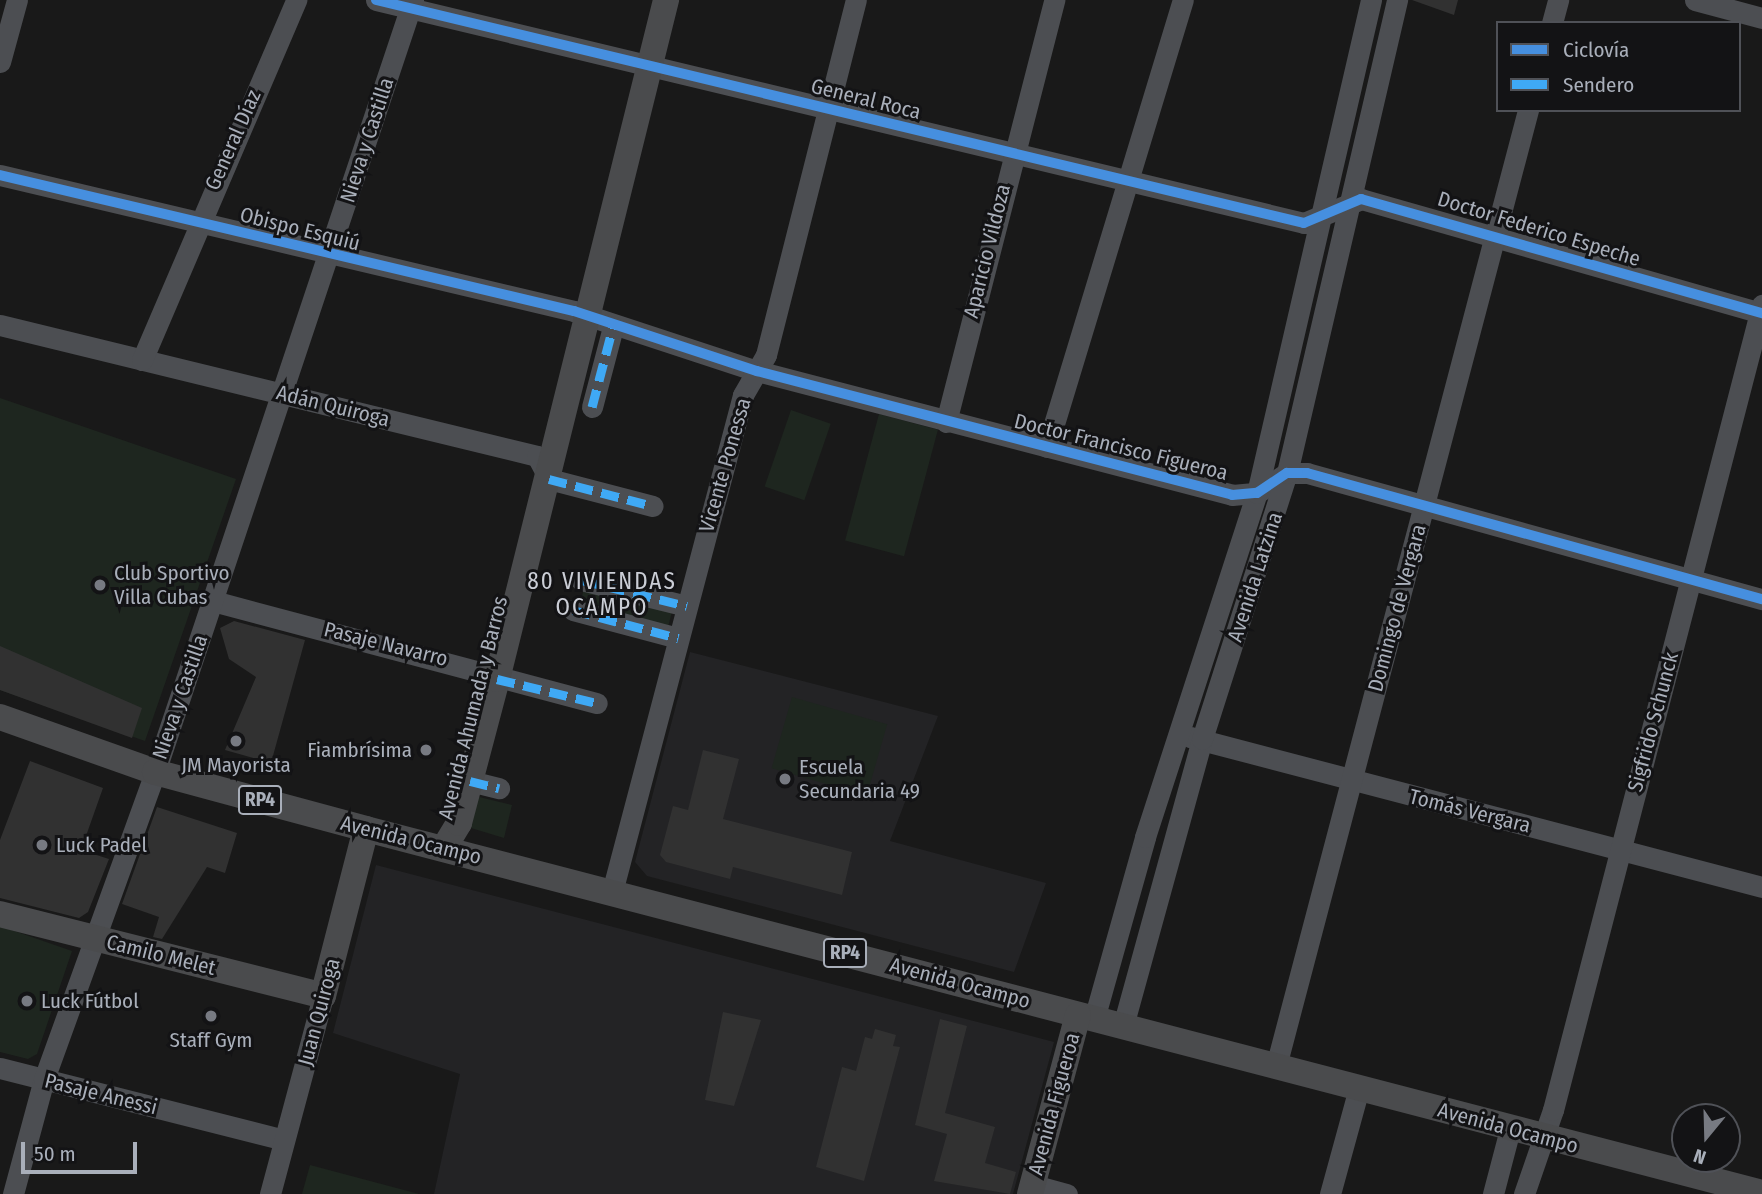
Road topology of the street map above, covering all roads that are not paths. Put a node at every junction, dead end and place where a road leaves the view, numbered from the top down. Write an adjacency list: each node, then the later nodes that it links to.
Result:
1 (17, 0): 16 (street)
2 (296, 0): 25 (street, General Díaz)
3 (376, 0): 13 (street, General Roca)
4 (648, 0): 17 (main road, Avenida Ahumada y Barros)
5 (666, 0): 17 (main road, Avenida Ahumada y Barros)
6 (856, 0): 18 (street, Vicente Ponessa)
7 (1054, 0): 20 (street, Aparicio Vildoza)
8 (1183, 0): 22 (street)
9 (1371, 0): 24 (street, Avenida Latzina)
10 (1396, 0): 23 (street, Avenida Latzina)
11 (1558, 0): 15 (street)
12 (1695, 0): 14 (street)
13 (412, 4): 17 (street, General Roca); 27 (street, Nieva y Castilla)
14 (1762, 18)
15 (1553, 21)
16 (0, 62)
17 (639, 64): 18 (street, General Roca); 29 (main road, Avenida Ahumada y Barros)
18 (828, 110): 20 (street, General Roca); 32 (street, Vicente Ponessa)
19 (1527, 112): 26 (street, Domingo de Vergara)
20 (1011, 154): 22 (street, General Roca); 35 (street, Aparicio Vildoza)
21 (0, 175): 25 (street, Obispo Esquiú)
22 (1127, 182): 24 (street, General Roca); 36 (street)
23 (1346, 207): 24 (street, General Roca); 26 (street, Doctor Federico Espeche); 38 (street, Avenida Latzina)
24 (1321, 219): 39 (street, Avenida Latzina)
25 (196, 224): 27 (street, Obispo Esquiú); 31 (street, General Díaz)
26 (1495, 235): 28 (street, Doctor Federico Espeche); 41 (street, Domingo de Vergara)
27 (329, 257): 29 (street, Obispo Esquiú); 33 (street, Nieva y Castilla)
28 (1761, 310): 43 (street, Sigfrido Schunck)
29 (592, 320): 32 (street, Doctor Francisco Figueroa); 34 (street); 37 (main road, Avenida Ahumada y Barros)
30 (0, 325): 31 (street, Adán Quiroga)
31 (142, 360): 33 (street, Adán Quiroga)
32 (757, 371): 35 (street, Doctor Francisco Figueroa); 46 (street, Vicente Ponessa)
33 (283, 394): 37 (street, Adán Quiroga); 45 (street, Nieva y Castilla)
34 (592, 407)
35 (946, 422): 36 (street, Doctor Francisco Figueroa)
36 (1047, 447): 39 (street, Doctor Francisco Figueroa)
37 (543, 468): 40 (street, Adán Quiroga); 49 (main road, Avenida Ahumada y Barros)
38 (1287, 473): 39 (street); 41 (street); 53 (street, Avenida Latzina)
39 (1257, 493): 52 (street, Avenida Latzina)
40 (653, 506)
41 (1424, 507): 43 (street); 55 (street, Domingo de Vergara)
42 (581, 580): 46 (street)
43 (1691, 580): 44 (street); 60 (street, Sigfrido Schunck)
44 (1762, 599)
45 (213, 601): 49 (street, Pasaje Navarro); 54 (street, Nieva y Castilla)
46 (687, 606): 48 (street, Vicente Ponessa)
47 (573, 610): 48 (street)
48 (678, 638): 62 (street, Vicente Ponessa)
49 (490, 673): 50 (street, Pasaje Navarro); 56 (main road, Avenida Ahumada y Barros); 59 (main road, Avenida Ahumada y Barros)
50 (597, 703)
51 (0, 717): 54 (main road, Avenida Ocampo / RP4)
52 (1178, 734): 53 (street, Tomás Vergara); 66 (street, Avenida Latzina)
53 (1202, 739): 55 (street, Tomás Vergara); 67 (street, Avenida Latzina)
54 (155, 772): 58 (main road, Avenida Ocampo / RP4); 64 (street, Nieva y Castilla)
55 (1351, 780): 60 (street, Tomás Vergara); 68 (street, Domingo de Vergara)
56 (470, 781): 57 (street); 59 (main road, Avenida Ahumada y Barros)
57 (499, 788)
58 (366, 829): 59 (main road, Avenida Ocampo / RP4); 65 (main road, Juan Quiroga)
59 (444, 848): 62 (main road, Avenida Ocampo / RP4)
60 (1619, 849): 61 (street, Tomás Vergara); 73 (street, Sigfrido Schunck)
61 (1762, 887)
62 (612, 892): 66 (main road, Avenida Ocampo / RP4)
63 (0, 914): 64 (main road, Camilo Melet)
64 (95, 939): 65 (main road, Camilo Melet); 70 (street, Nieva y Castilla)
65 (323, 996): 74 (street, Juan Quiroga)
66 (1086, 1017): 67 (main road, Avenida Ocampo / RP4); 75 (main road, Avenida Figueroa)
67 (1123, 1026): 68 (main road, Avenida Ocampo / RP4)
68 (1276, 1066): 71 (main road, Avenida Ocampo / RP4)
69 (0, 1068): 70 (street, Pasaje Anessi)
70 (44, 1079): 74 (street, Pasaje Anessi); 77 (street, Nieva y Castilla)
71 (1359, 1088): 72 (main road, Avenida Ocampo / RP4); 80 (street)
72 (1510, 1129): 73 (main road, Avenida Ocampo / RP4); 81 (street)
73 (1540, 1137): 76 (main road, Avenida Ocampo / RP4); 82 (street, Sigfrido Schunck)
74 (284, 1140): 78 (street, Juan Quiroga)
75 (1031, 1190): 79 (street)
76 (1762, 1193)
77 (13, 1194)
78 (270, 1194)
79 (1067, 1194)
80 (1330, 1194)
81 (1493, 1194)
82 (1524, 1194)

